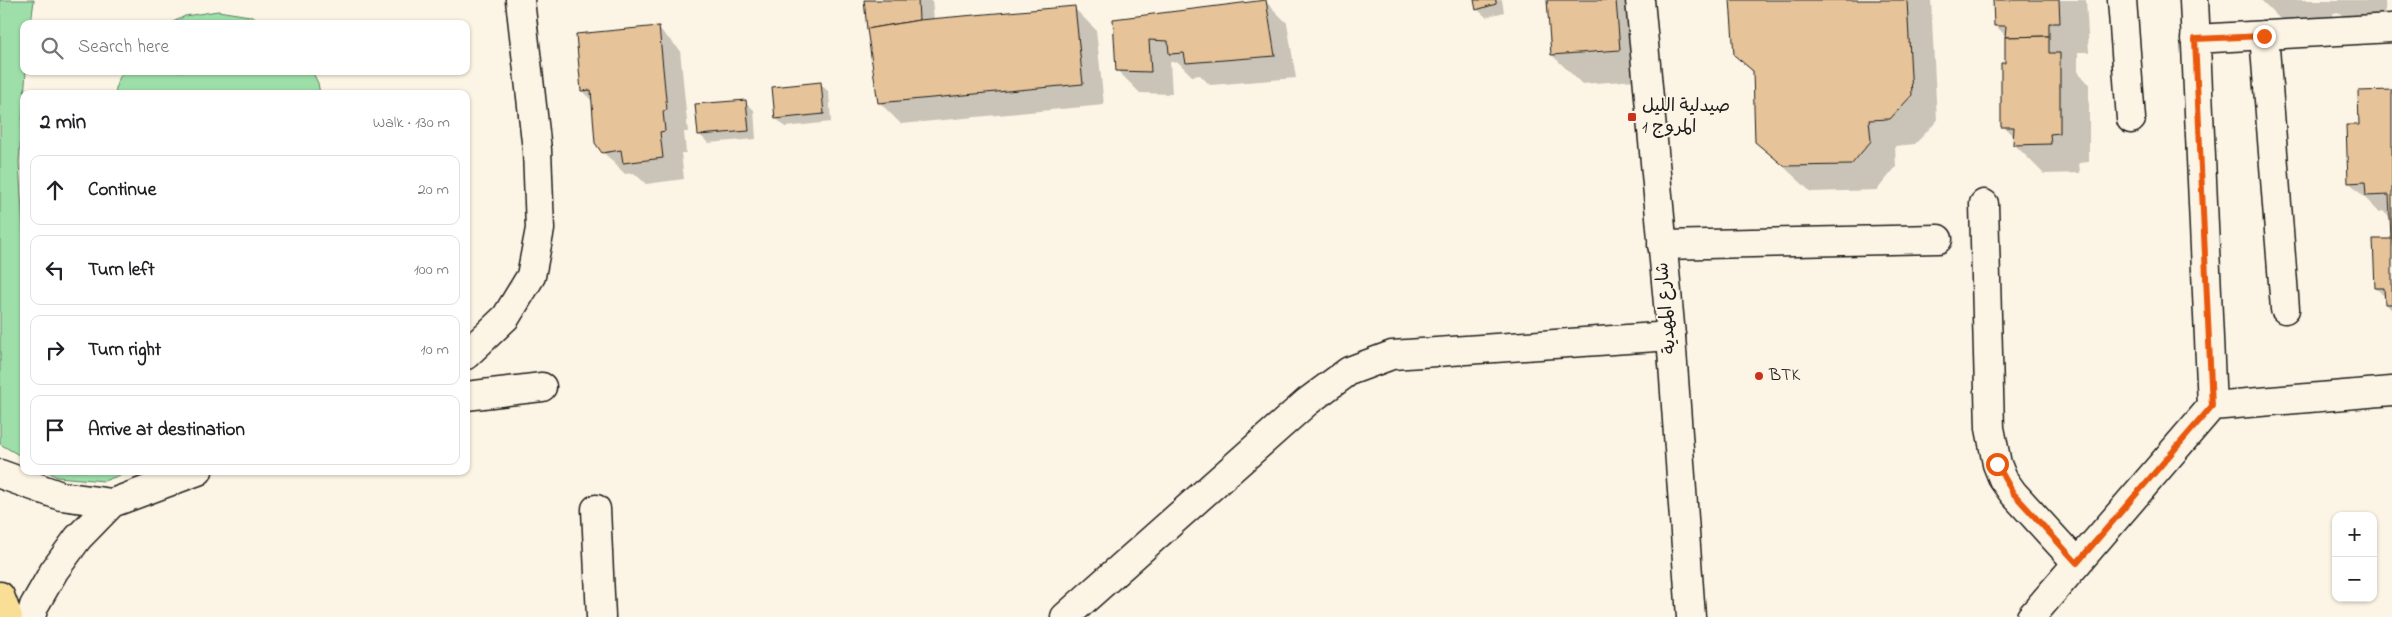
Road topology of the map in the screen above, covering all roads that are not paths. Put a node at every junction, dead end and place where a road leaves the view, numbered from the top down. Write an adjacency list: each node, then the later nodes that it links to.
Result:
1 (520, 0): 14 (street)
2 (1640, 0): 11 (street, شارع المهدية)
3 (2122, 0): 8 (street)
4 (2194, 0): 7 (street)
5 (2392, 28): 6 (street)
6 (2264, 36): 7 (street); 12 (street)
7 (2195, 39): 18 (street)
8 (2131, 119)
9 (1984, 204): 23 (street)
10 (1938, 239): 11 (street)
11 (1662, 245): 13 (street, شارع المهدية)
12 (2285, 309)
13 (1671, 336): 25 (street); 29 (street, شارع المهدية)
14 (470, 351)
15 (542, 387): 17 (street)
16 (2392, 391): 18 (street)
17 (470, 396)
18 (2212, 406): 23 (street)
19 (0, 474): 21 (street)
20 (187, 475): 21 (street)
21 (112, 503): 27 (street)
22 (596, 510): 28 (street)
23 (2077, 563): 30 (street)
24 (0, 596): 26 (highway)
25 (1074, 614)
26 (8, 617)
27 (31, 617)
28 (602, 617)
29 (1691, 617)
30 (2031, 617)

